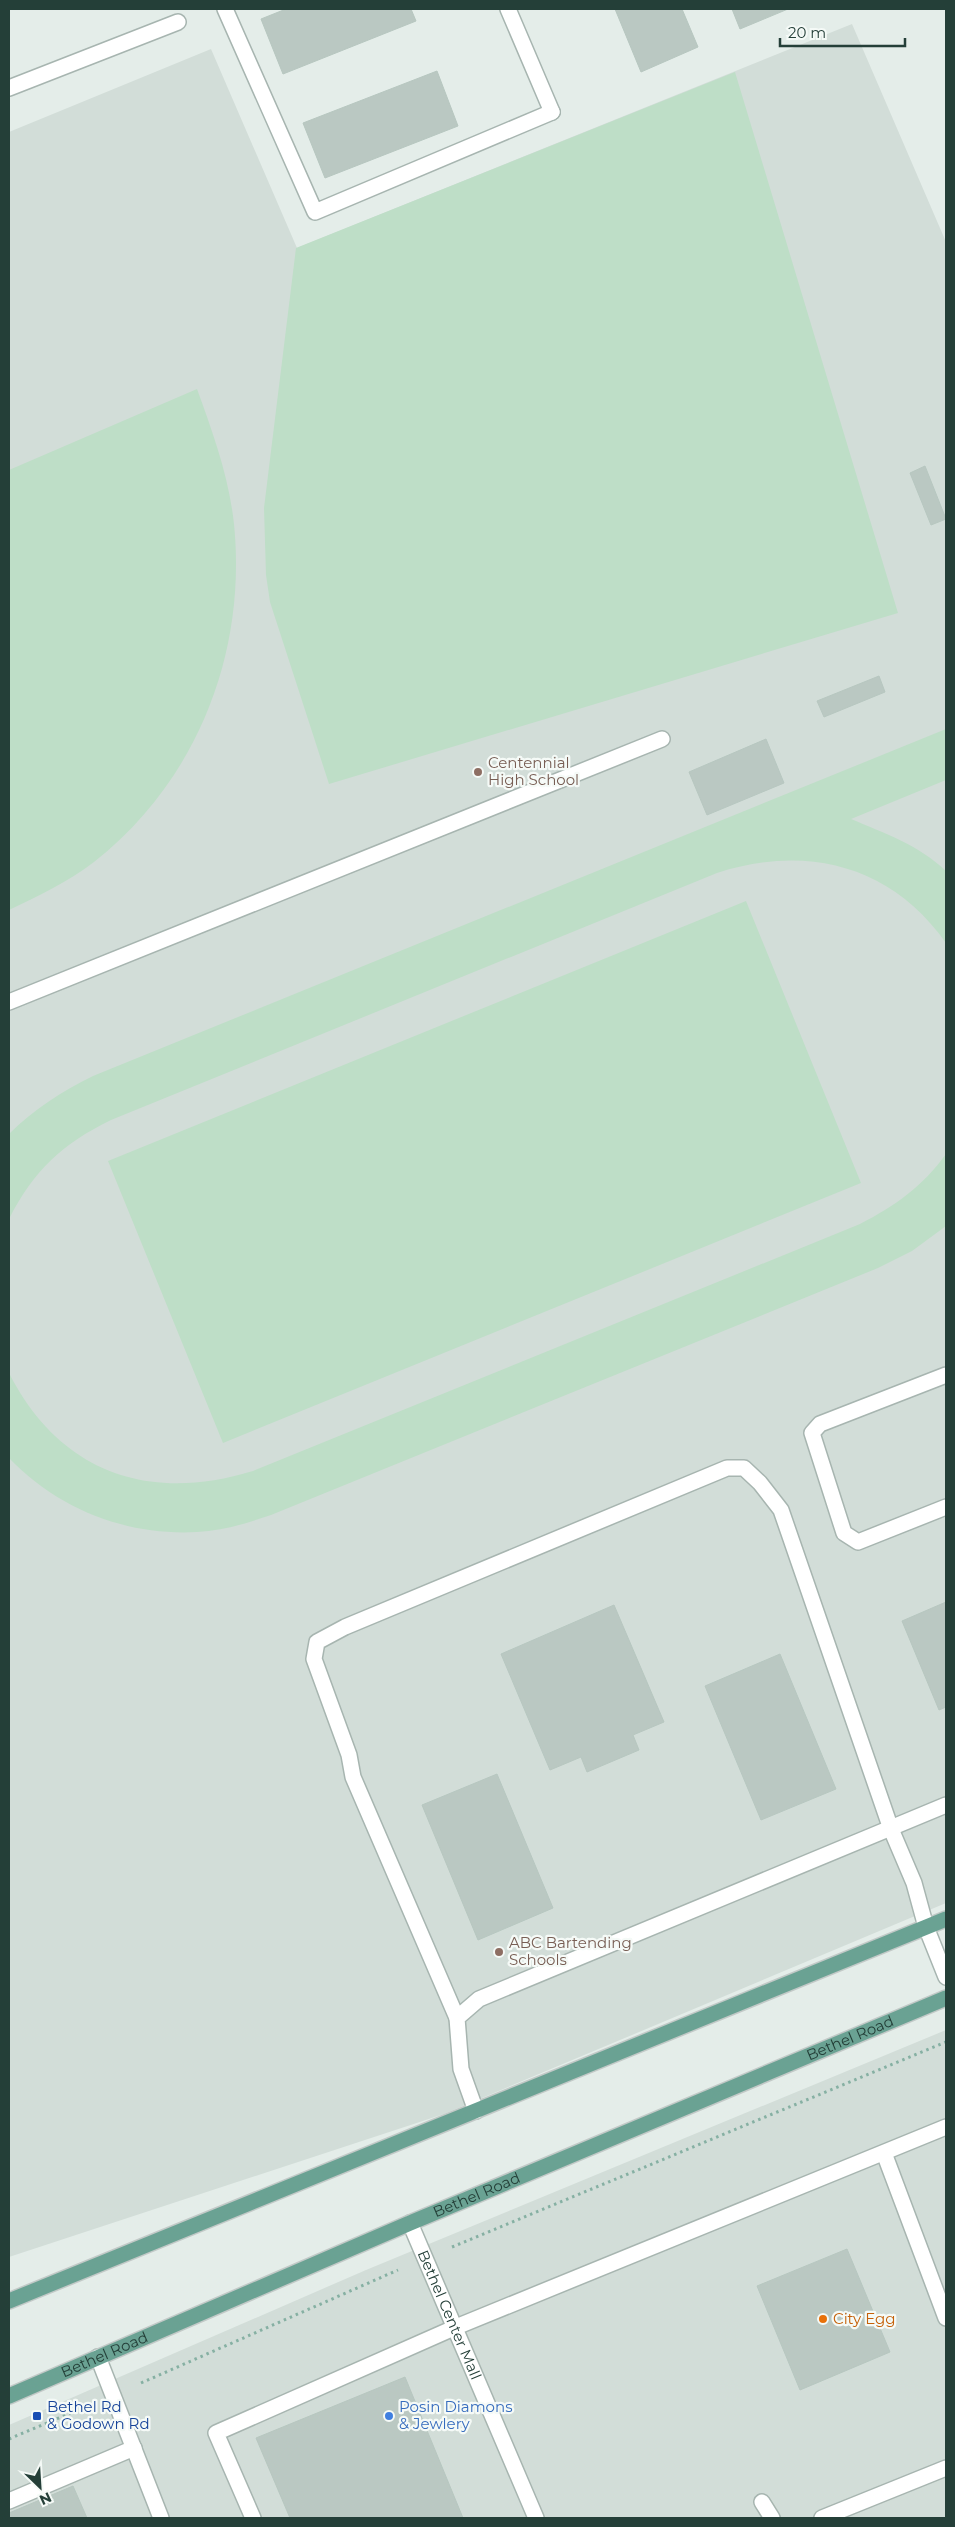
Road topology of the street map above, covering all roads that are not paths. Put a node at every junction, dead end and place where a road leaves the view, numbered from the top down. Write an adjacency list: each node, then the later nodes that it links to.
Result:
1 (225, 9): 2 (street)
2 (508, 9)
3 (178, 22): 4 (street)
4 (9, 88)
5 (662, 740): 6 (street)
6 (9, 1002)
7 (946, 1375): 8 (street)
8 (946, 1507)
9 (946, 1805): 10 (street)
10 (891, 1829): 12 (street); 15 (street); 15 (street)
11 (946, 1919): 12 (main road)
12 (926, 1928): 13 (street); 16 (main road)
13 (946, 1977)
14 (946, 1998): 19 (main road, Bethel Road)
15 (457, 2018): 16 (street)
16 (476, 2111): 20 (main road)
17 (946, 2127): 18 (street)
18 (884, 2153): 21 (street); 22 (street)
19 (410, 2223): 22 (street, Bethel Center Mall); 23 (main road, Bethel Road)
20 (9, 2301)
21 (946, 2318)
22 (456, 2327): 30 (street); 31 (street, Bethel Center Mall)
23 (98, 2357): 24 (main road, Bethel Road); 25 (street)
24 (9, 2396)
25 (134, 2448): 27 (street); 29 (street)
26 (946, 2468): 33 (street)
27 (9, 2500)
28 (762, 2502): 32 (street)
29 (161, 2518)
30 (253, 2518)
31 (536, 2518)
32 (772, 2518)
33 (822, 2518)

